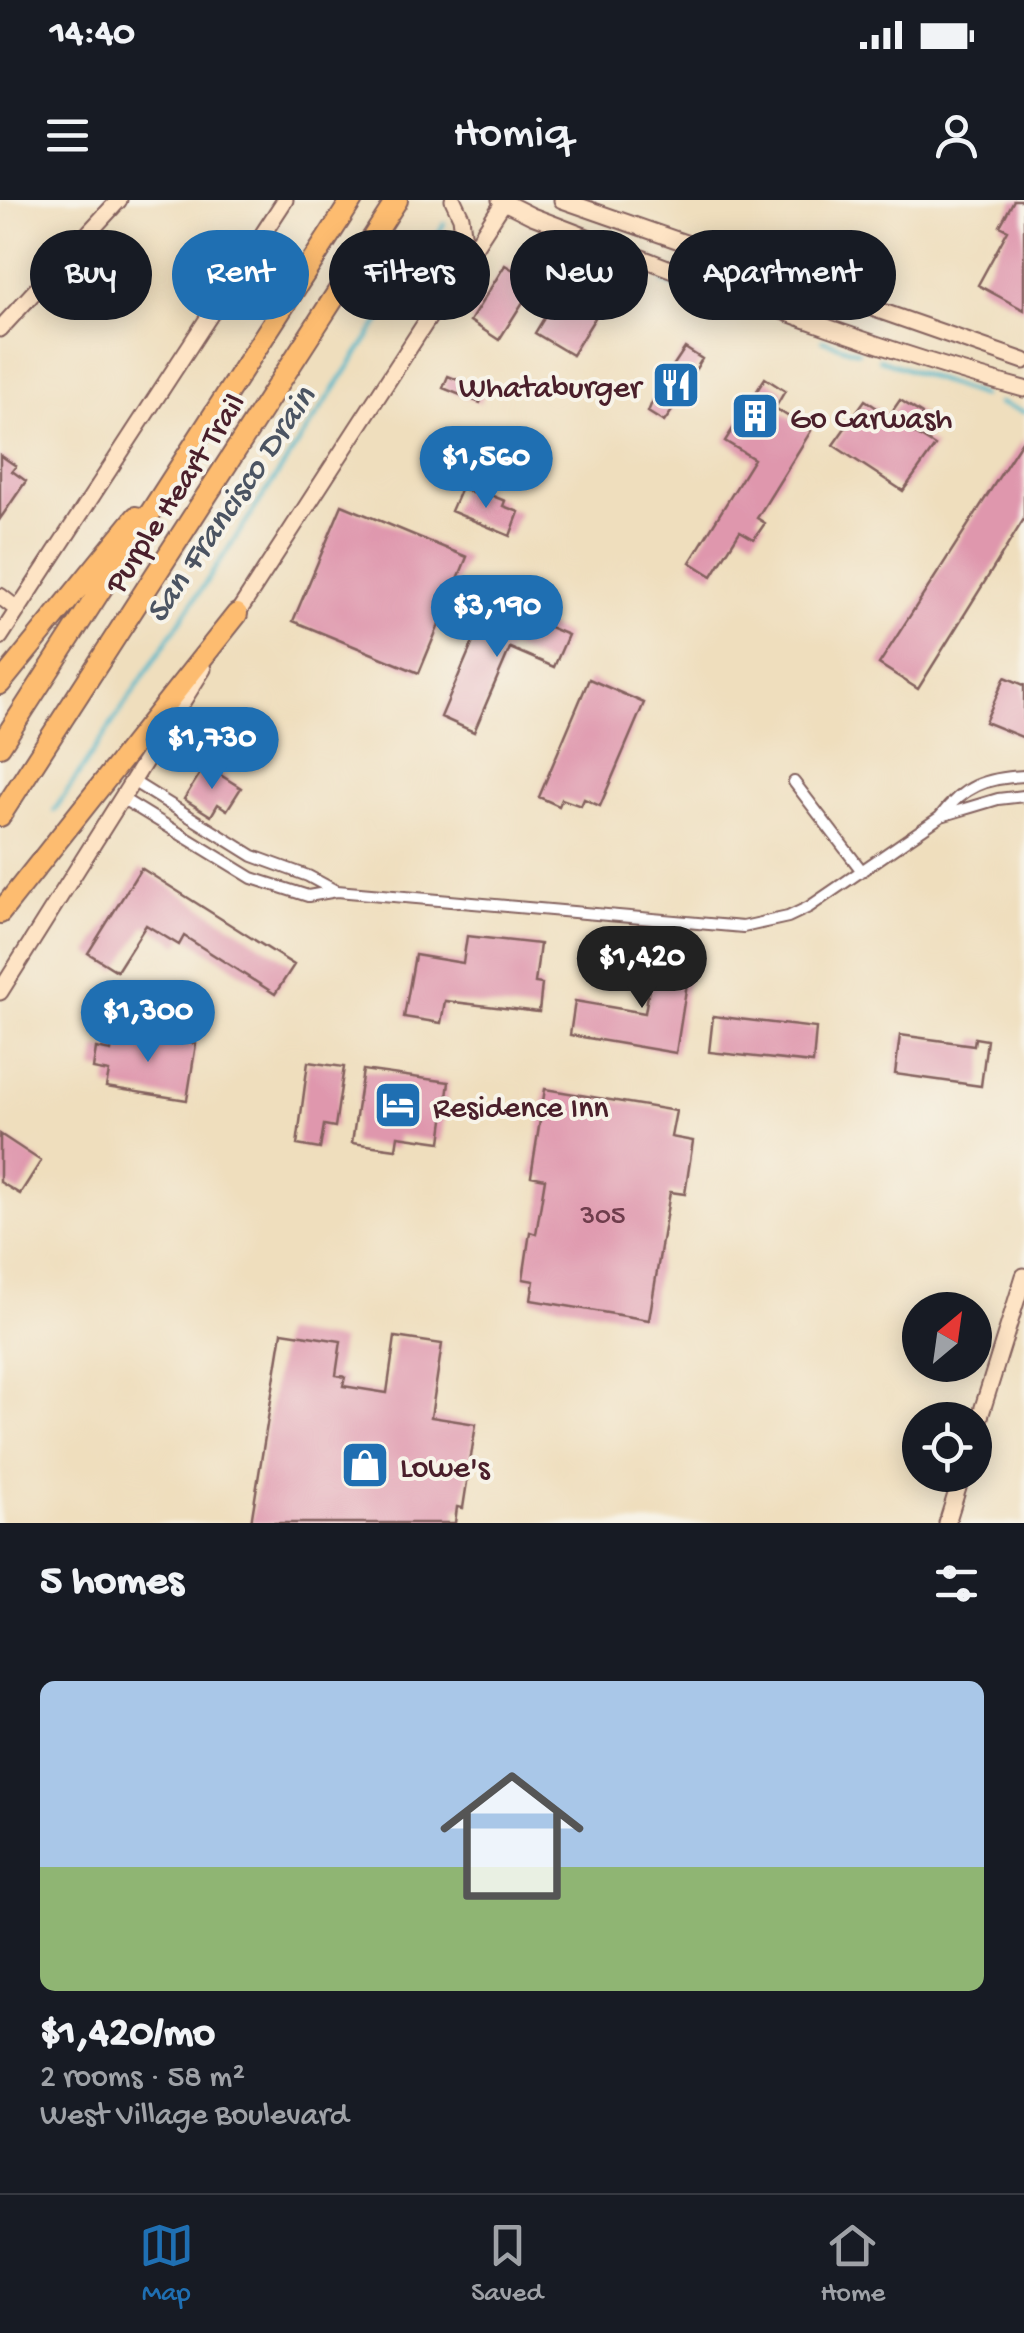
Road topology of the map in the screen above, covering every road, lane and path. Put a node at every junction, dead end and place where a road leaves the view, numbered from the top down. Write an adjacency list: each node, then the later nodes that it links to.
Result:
1 (120, 200): 15 (main road)
2 (287, 200): 22 (main road)
3 (352, 200): 20 (highway, Purple Heart Trail)
4 (397, 200): 32 (highway, Purple Heart Trail)
5 (453, 200): 14 (main road)
6 (562, 200): 8 (main road)
7 (503, 201): 10 (main road); 14 (main road)
8 (668, 239)
9 (668, 256): 10 (main road)
10 (659, 264): 11 (main road)
11 (668, 267)
12 (896, 317): 16 (main road)
13 (815, 320): 17 (main road)
14 (424, 323): 23 (main road)
15 (0, 329)
16 (943, 334): 17 (main road); 18 (main road)
17 (933, 362): 19 (main road)
18 (1024, 362)
19 (1024, 389)
20 (203, 434): 25 (highway); 26 (highway, Purple Heart Trail)
21 (0, 596): 22 (main road)
22 (18, 610): 24 (main road)
23 (236, 614): 28 (main road); 36 (highway)
24 (0, 638)
25 (0, 684)
26 (0, 746)
27 (1024, 776): 33 (street)
28 (134, 782): 31 (main road); 35 (street)
29 (794, 782): 34 (street)
30 (1024, 796): 33 (street)
31 (123, 799): 35 (street); 37 (main road)
32 (0, 816)
33 (940, 817): 34 (street)
34 (862, 871): 35 (street)
35 (337, 891)
36 (0, 913)
37 (0, 992)
38 (1024, 1276): 39 (main road)
39 (985, 1402)
40 (957, 1492): 41 (main road)
41 (947, 1523)

